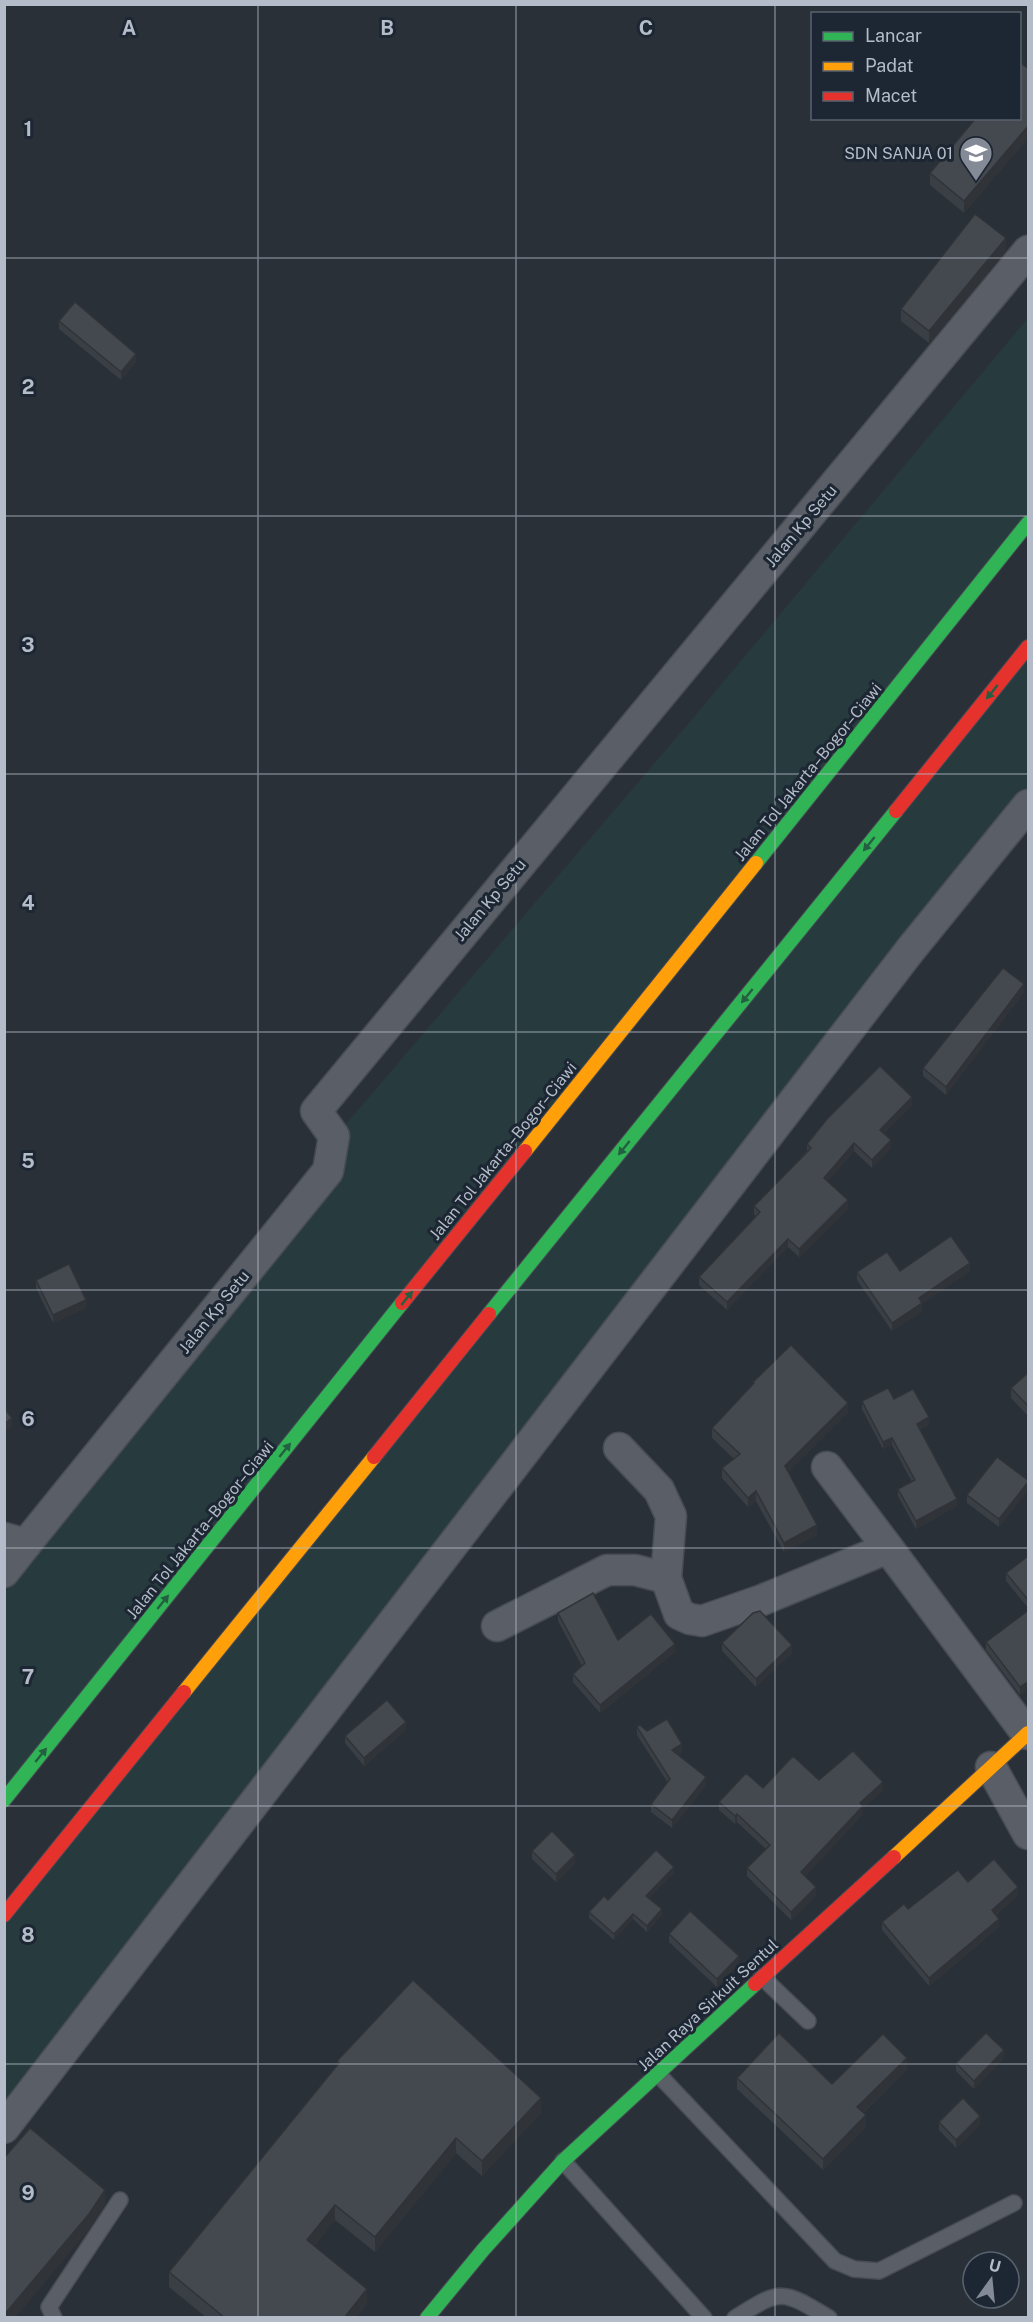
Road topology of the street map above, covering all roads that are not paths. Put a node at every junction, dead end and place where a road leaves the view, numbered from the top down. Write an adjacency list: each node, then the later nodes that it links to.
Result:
1 (1029, 251): 7 (street, Jalan Kp Setu)
2 (1029, 523): 14 (main road, Jalan Tol Jakarta–Bogor–Ciawi, one-way to 2)
3 (1029, 647): 16 (main road, one-way to 16)
4 (1029, 805): 20 (street)
5 (619, 1448): 10 (street)
6 (827, 1467): 8 (street)
7 (16, 1541): 9 (street)
8 (888, 1548): 10 (street); 12 (street)
9 (4, 1572)
10 (666, 1578): 11 (street)
11 (497, 1626)
12 (1028, 1734): 13 (main road, Jalan Raya Sirkuit Sentul)
13 (991, 1767): 15 (street); 17 (main road, Jalan Raya Sirkuit Sentul)
14 (4, 1800)
15 (1029, 1834)
16 (4, 1914)
17 (762, 1977): 18 (lane); 19 (main road, Jalan Raya Sirkuit Sentul)
18 (808, 2021)
19 (658, 2074): 21 (main road, Jalan Raya Sirkuit Sentul); 23 (lane)
20 (4, 2128)
21 (563, 2161): 25 (main road, Jalan Raya Sirkuit Sentul); 26 (lane)
22 (120, 2200): 24 (lane)
23 (1014, 2204)
24 (47, 2314)
25 (427, 2318)
26 (704, 2318)
27 (735, 2318): 28 (lane)
28 (829, 2318)

